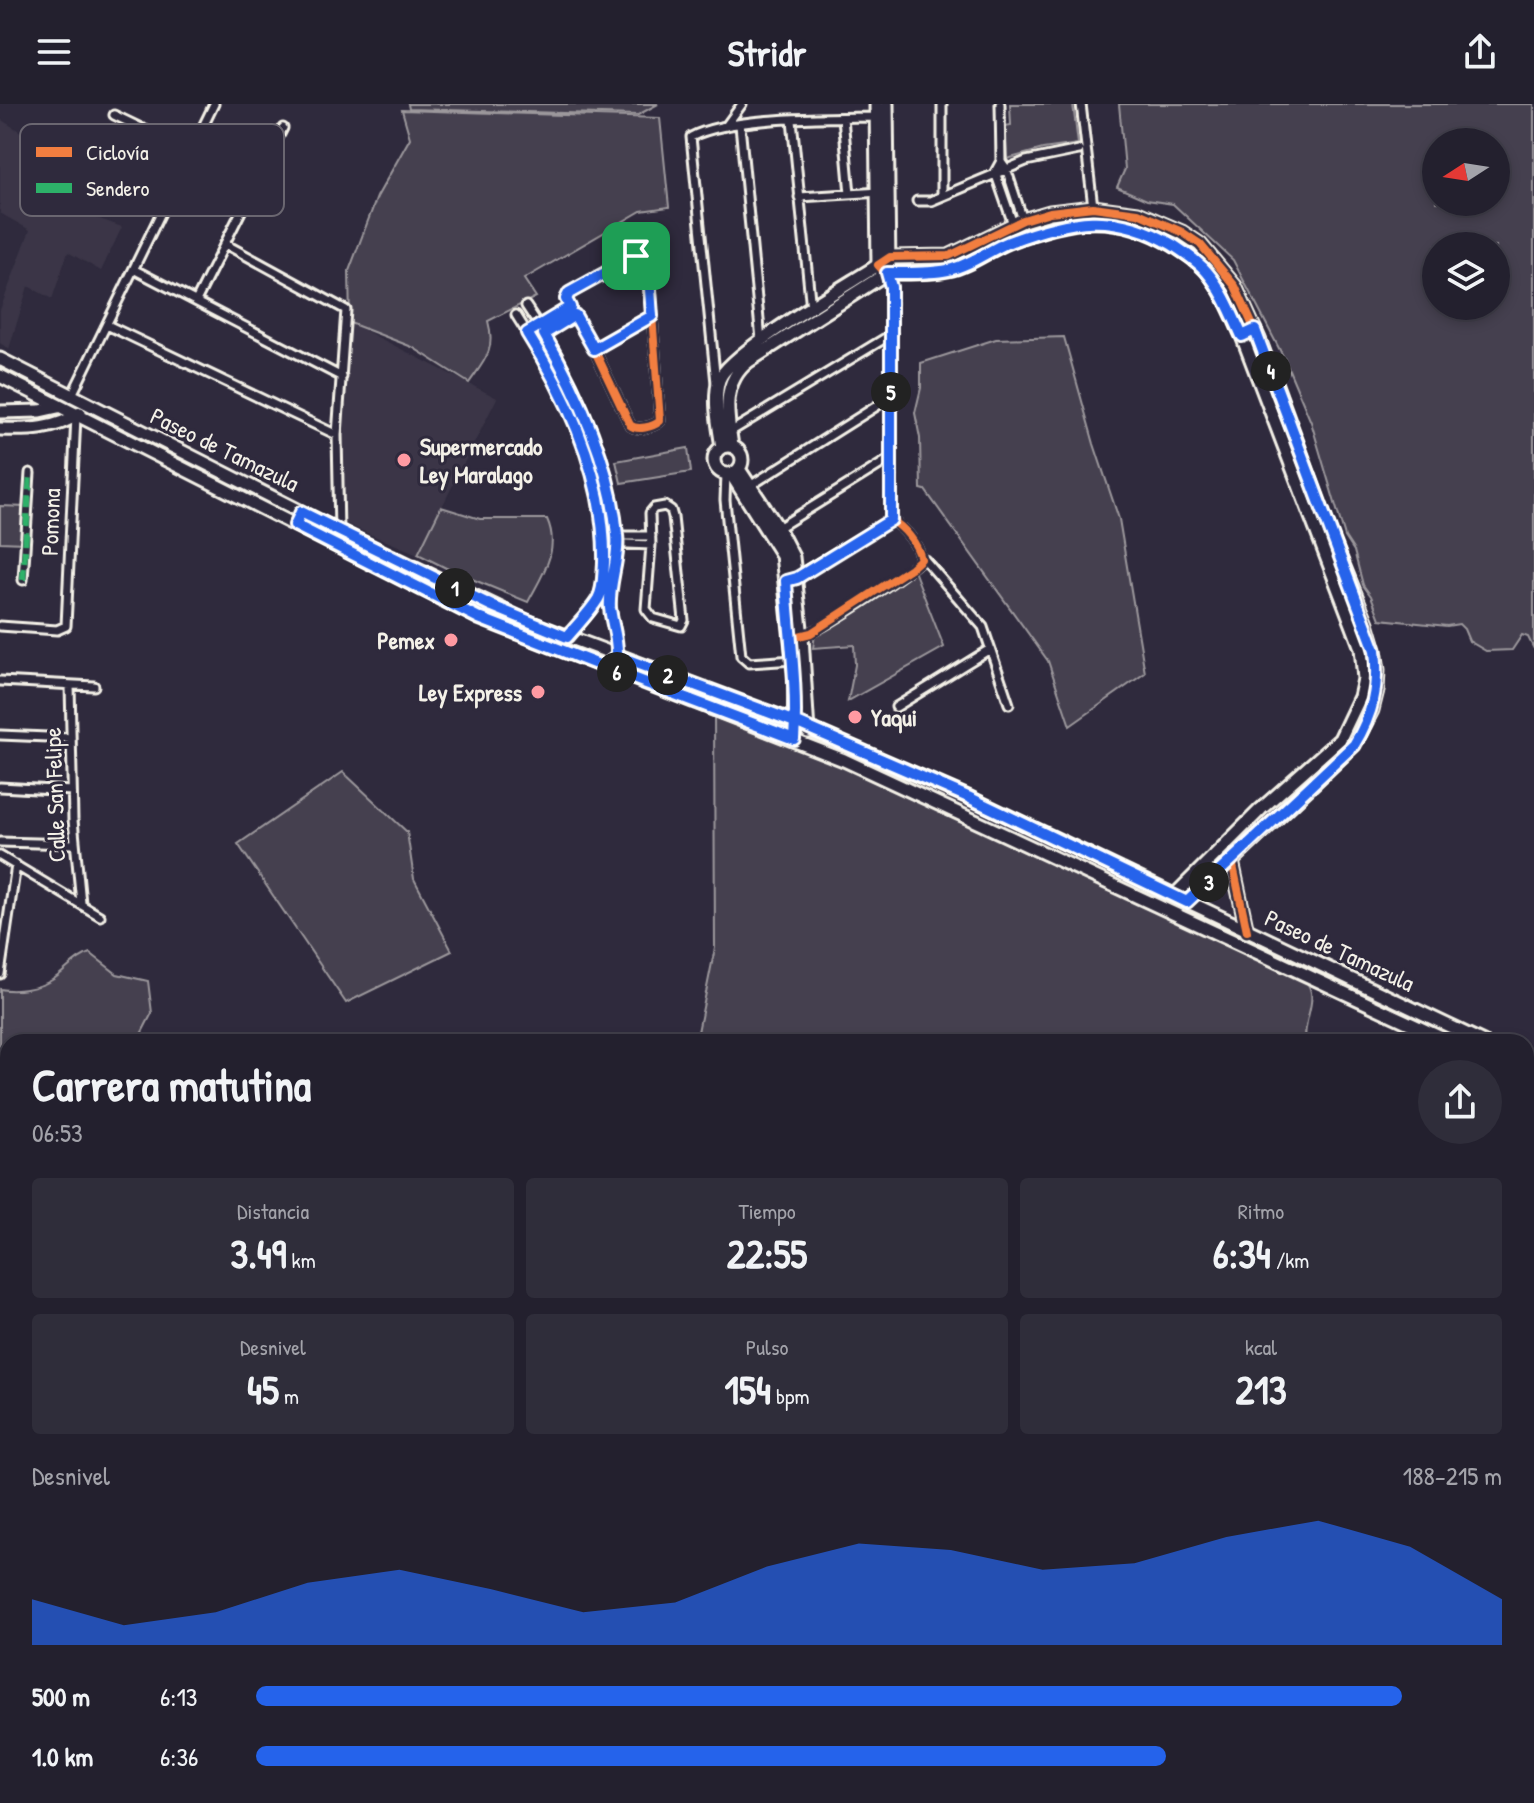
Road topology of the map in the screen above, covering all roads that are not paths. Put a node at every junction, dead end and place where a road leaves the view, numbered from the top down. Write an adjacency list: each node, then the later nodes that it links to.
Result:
1 (214, 104): 11 (street)
2 (742, 104): 13 (street)
3 (942, 104): 19 (street)
4 (1000, 104): 15 (street)
5 (1081, 104): 22 (street)
6 (881, 110): 8 (street); 17 (street)
7 (114, 115): 10 (street)
8 (843, 118): 9 (street); 18 (street)
9 (792, 120): 12 (street); 20 (street)
10 (133, 124)
11 (204, 124)
12 (740, 125): 13 (street); 45 (street)
13 (726, 126): 51 (street)
14 (1079, 150): 15 (street)
15 (1004, 164): 16 (street); 25 (street)
16 (995, 172): 19 (street); 25 (street)
17 (884, 191): 18 (street); 29 (street); 30 (street)
18 (850, 194): 20 (street)
19 (942, 195): 21 (street)
20 (799, 197): 35 (street)
21 (917, 201)
22 (1094, 214): 25 (street); 28 (street); 40 (street); 44 (street)
23 (161, 216): 31 (street)
24 (239, 216): 27 (street)
25 (1018, 222): 26 (street)
26 (973, 242): 28 (street); 29 (street)
27 (225, 244): 32 (street); 50 (street)
28 (980, 255): 30 (street)
29 (890, 257): 30 (street)
30 (882, 269): 35 (street); 43 (street)
31 (135, 270): 32 (street); 38 (street)
32 (196, 301): 50 (street)
33 (526, 306): 39 (street)
34 (573, 311): 37 (street); 39 (street); 42 (street); 47 (street)
35 (812, 314): 45 (street); 60 (street)
36 (516, 315): 41 (street)
37 (652, 316): 47 (street); 47 (street)
38 (107, 325): 52 (street); 59 (street)
39 (539, 326): 41 (street); 42 (street)
40 (1255, 330): 44 (street); 78 (street)
41 (527, 333): 46 (street)
42 (544, 334): 46 (street); 62 (street)
43 (892, 334): 53 (street); 60 (street)
44 (1242, 336): 78 (street)
45 (761, 340): 51 (street)
46 (532, 341): 63 (street)
47 (594, 349)
48 (0, 359): 52 (street, Paseo de Tamazula)
49 (0, 376): 55 (street, Paseo de Tamazula)
50 (342, 377): 59 (street)
51 (717, 389): 60 (street)
52 (71, 397): 54 (street, Paseo de Tamazula); 55 (street)
53 (891, 397): 61 (street); 66 (street)
54 (90, 406): 57 (street); 69 (street, Paseo de Tamazula)
55 (59, 407): 56 (street); 57 (street, Paseo de Tamazula)
56 (0, 412)
57 (76, 416): 58 (street); 71 (street, Paseo de Tamazula); 87 (street, Pomona)
58 (0, 429)
59 (337, 435): 72 (street)
60 (726, 441): 65 (street); 65 (street)
61 (891, 458): 70 (street); 73 (street)
62 (601, 462): 63 (street); 67 (street)
63 (590, 467): 68 (street)
64 (30, 473): 82 (street)
65 (732, 473): 66 (street); 73 (street); 93 (street)
66 (750, 486): 73 (street)
67 (610, 488): 68 (street); 75 (street)
68 (597, 491): 74 (street)
69 (301, 512): 71 (street); 72 (street, Paseo de Tamazula)
70 (891, 520): 77 (street); 81 (street)
71 (295, 525): 83 (street, Paseo de Tamazula)
72 (339, 531): 85 (street, Paseo de Tamazula)
73 (774, 531): 81 (street)
74 (605, 540): 75 (street); 79 (street)
75 (618, 540): 76 (street); 80 (street)
76 (651, 540): 76 (street)
77 (921, 559): 89 (street); 90 (street)
78 (1336, 564): 106 (street); 107 (street)
79 (603, 575): 80 (street); 84 (street)
80 (614, 576): 86 (street)
81 (792, 579): 89 (street)
82 (23, 580)
83 (446, 602): 85 (street); 91 (street, Paseo de Tamazula)
84 (594, 603): 86 (street); 88 (street)
85 (492, 606): 88 (street, Paseo de Tamazula)
86 (610, 608): 92 (street)
87 (0, 626)
88 (567, 637): 91 (street); 92 (street, Paseo de Tamazula)
89 (796, 638): 93 (street)
90 (990, 649): 98 (street); 99 (street)
91 (558, 650): 94 (street, Paseo de Tamazula)
92 (617, 656): 94 (street); 100 (street, Paseo de Tamazula)
93 (798, 659): 100 (street); 101 (street)
94 (604, 667): 104 (street, Paseo de Tamazula)
95 (0, 681): 96 (street)
96 (70, 685): 97 (street); 103 (street, Calle San Felipe)
97 (94, 686)
98 (1009, 704)
99 (896, 707)
100 (795, 722): 101 (street, Paseo de Tamazula); 104 (street)
101 (808, 728): 105 (street); 115 (street, Paseo de Tamazula)
102 (0, 735): 103 (street)
103 (71, 738): 109 (street, Calle San Felipe)
104 (794, 739): 105 (street, Paseo de Tamazula)
105 (808, 745): 121 (street, Paseo de Tamazula)
106 (1301, 773): 107 (street); 115 (street)
107 (1311, 786): 113 (street)
108 (0, 787): 109 (street)
109 (72, 791): 111 (street, Calle San Felipe)
110 (0, 842): 111 (street)
111 (74, 844): 117 (street, Calle San Felipe)
112 (0, 856): 114 (street)
113 (1232, 861): 116 (street); 119 (street)
114 (16, 865): 117 (street); 120 (street)
115 (1174, 896): 116 (street, Paseo de Tamazula)
116 (1187, 902): 119 (street, Paseo de Tamazula)
117 (81, 903): 118 (street)
118 (100, 916)
119 (1247, 931): 122 (street, Paseo de Tamazula)
120 (0, 974)
121 (1433, 1034)
122 (1466, 1034)

